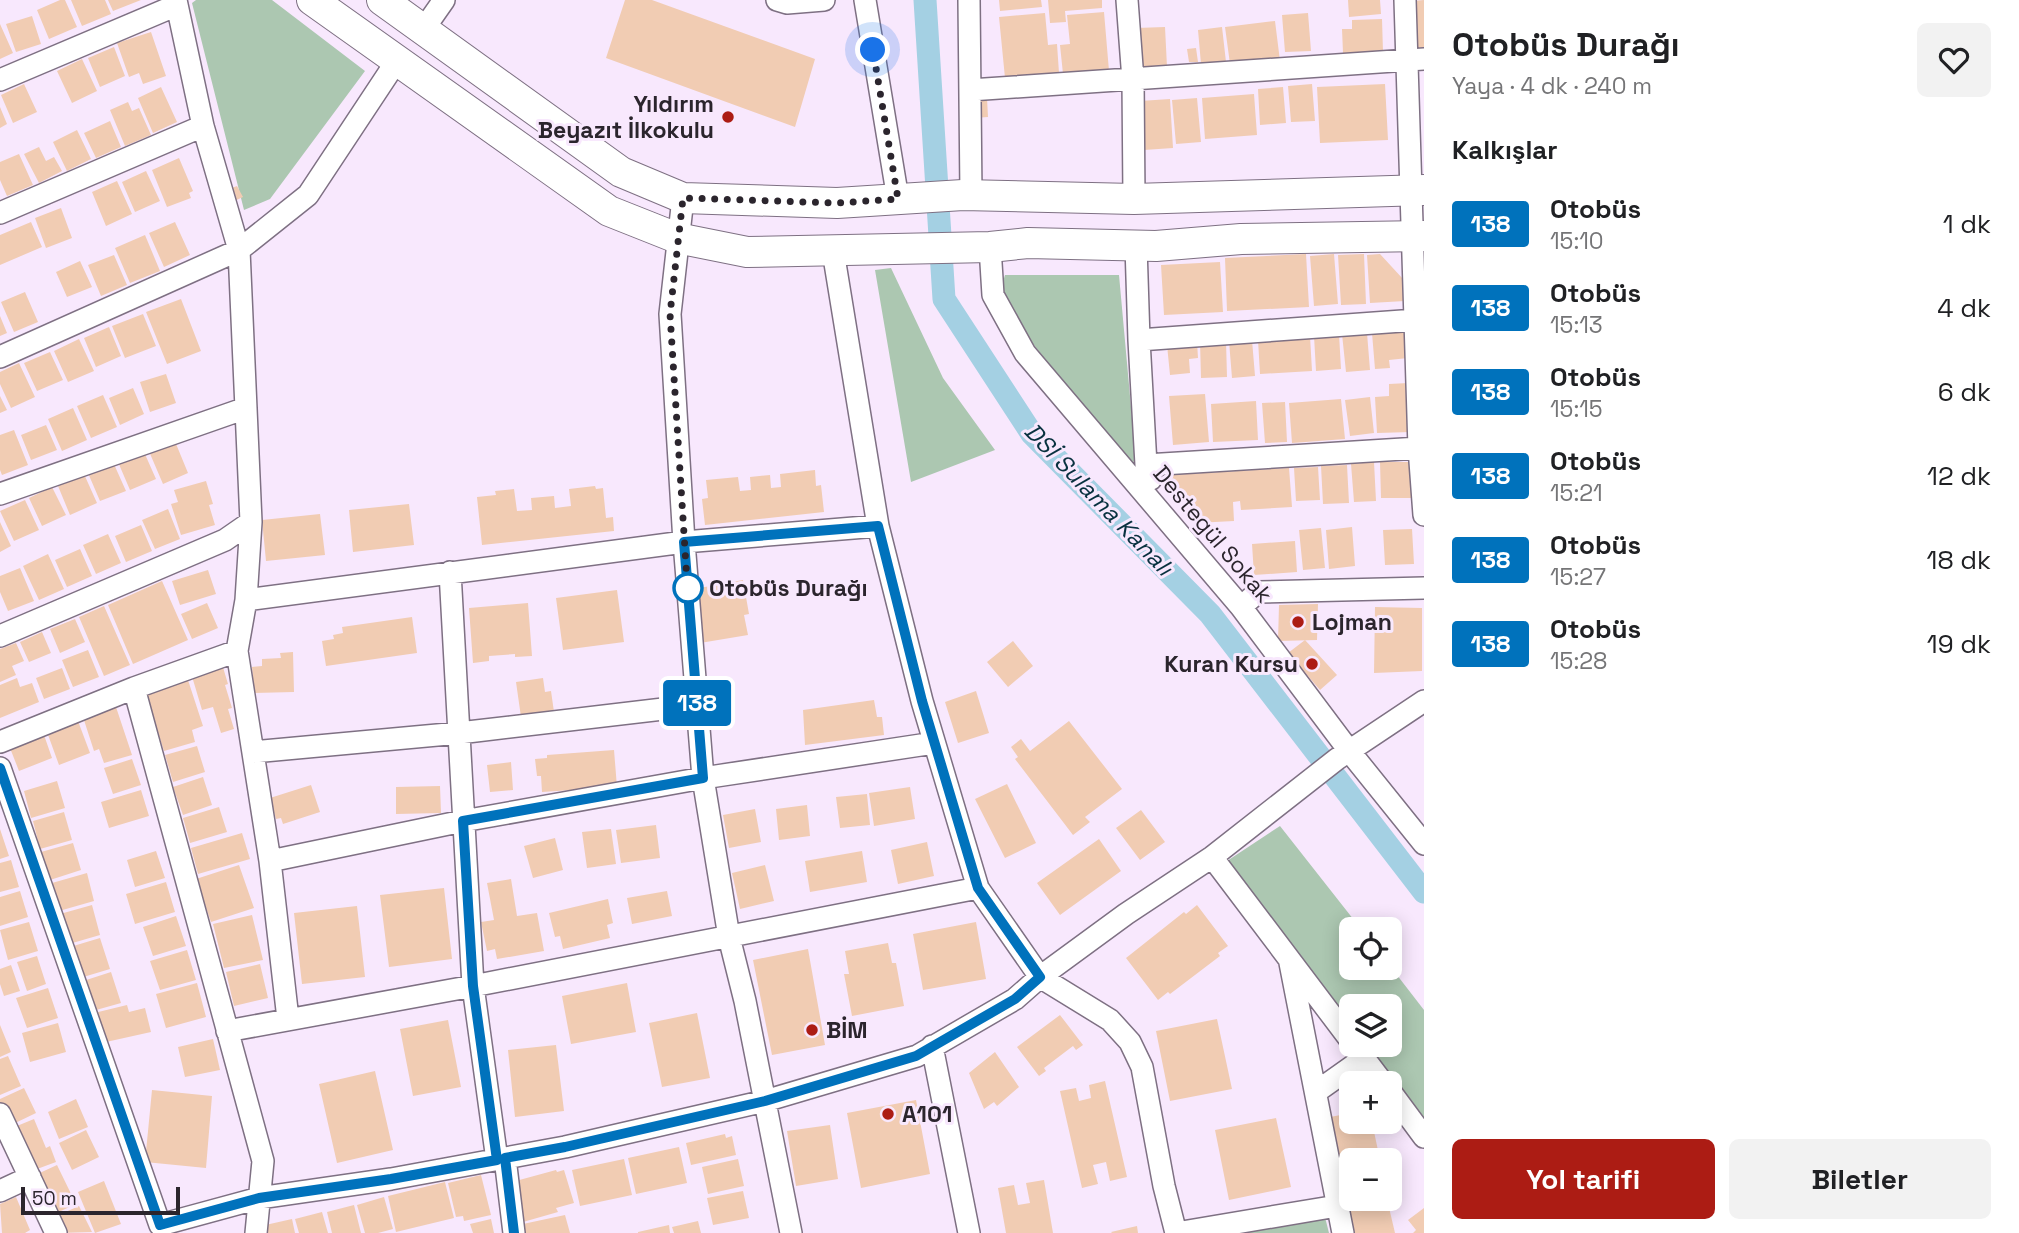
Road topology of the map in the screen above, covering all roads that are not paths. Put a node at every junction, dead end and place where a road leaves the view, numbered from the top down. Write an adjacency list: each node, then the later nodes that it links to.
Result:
1 (312, 0): 13 (main road)
2 (382, 0): 11 (main road)
3 (444, 0): 11 (street)
4 (777, 0): 5 (street)
5 (824, 0)
6 (865, 0): 21 (street)
7 (969, 0): 16 (street)
8 (1127, 0): 15 (street)
9 (1405, 0): 12 (street)
10 (177, 3): 14 (street); 17 (street)
11 (423, 30): 20 (main road)
12 (1416, 60): 15 (street); 18 (street)
13 (396, 62): 25 (main road); 28 (street)
14 (0, 80)
15 (1133, 80): 16 (street); 22 (street)
16 (970, 90): 19 (street)
17 (203, 126): 23 (street); 28 (street)
18 (1418, 190): 22 (main road); 24 (street)
19 (967, 195): 21 (main road); 22 (main road)
20 (683, 198): 21 (main road); 25 (street)
21 (908, 198)
22 (1134, 199)
23 (0, 213)
24 (1418, 236): 26 (main road); 30 (street)
25 (677, 238): 29 (main road); 41 (street)
26 (1136, 246): 27 (main road); 31 (street)
27 (978, 248): 29 (main road); 39 (street, Destegül Sokak)
28 (239, 250): 32 (street); 33 (street)
29 (833, 251): 40 (street)
30 (1416, 320): 31 (street); 34 (street)
31 (1139, 340): 35 (street)
32 (0, 357)
33 (246, 408): 36 (street); 38 (street)
34 (1419, 448): 35 (street); 37 (street)
35 (1146, 465): 39 (street)
36 (0, 494)
37 (1424, 515)
38 (251, 522): 44 (street); 46 (street)
39 (1170, 524): 45 (street, Destegül Sokak)
40 (878, 526): 41 (street); 53 (street)
41 (684, 542): 42 (street); 50 (street)
42 (450, 572): 44 (street); 51 (street)
43 (1424, 588): 45 (street)
44 (246, 600): 47 (street)
45 (1241, 607): 55 (street, Destegül Sokak)
46 (0, 636)
47 (237, 651): 48 (street); 54 (street)
48 (134, 688): 52 (street); 69 (street)
49 (1424, 701): 55 (street)
50 (697, 705): 51 (street); 57 (street)
51 (459, 733): 54 (street); 58 (street)
52 (0, 742)
53 (934, 743): 57 (street); 62 (street)
54 (253, 751): 61 (street)
55 (1344, 755): 59 (street, Destegül Sokak); 60 (street)
56 (0, 768): 84 (street)
57 (703, 778): 58 (street); 63 (street)
58 (463, 821): 61 (street); 66 (street)
59 (1424, 844)
60 (1212, 857): 64 (street); 65 (street)
61 (270, 861): 67 (street)
62 (978, 888): 63 (street); 65 (street)
63 (729, 937): 66 (street); 75 (street)
64 (1290, 963): 68 (street); 74 (street)
65 (1040, 977): 70 (street); 83 (street)
66 (473, 986): 67 (street); 79 (street)
67 (288, 1019): 69 (street)
68 (1339, 1026)
69 (227, 1031): 82 (street)
70 (932, 1046): 75 (street); 89 (street)
71 (1348, 1057): 74 (street)
72 (1363, 1057): 73 (street)
73 (1374, 1071)
74 (1316, 1092): 83 (street)
75 (765, 1101): 79 (street); 88 (street)
76 (1402, 1107): 78 (street)
77 (0, 1115): 80 (street)
78 (1424, 1137)
79 (501, 1159): 82 (street); 87 (street)
80 (30, 1177): 81 (street); 85 (street)
81 (0, 1191)
82 (259, 1198): 84 (street); 86 (street)
83 (1338, 1206): 90 (street)
84 (151, 1229)
85 (56, 1233)
86 (256, 1233)
87 (514, 1233)
88 (791, 1233)
89 (969, 1233)
90 (1343, 1233)

